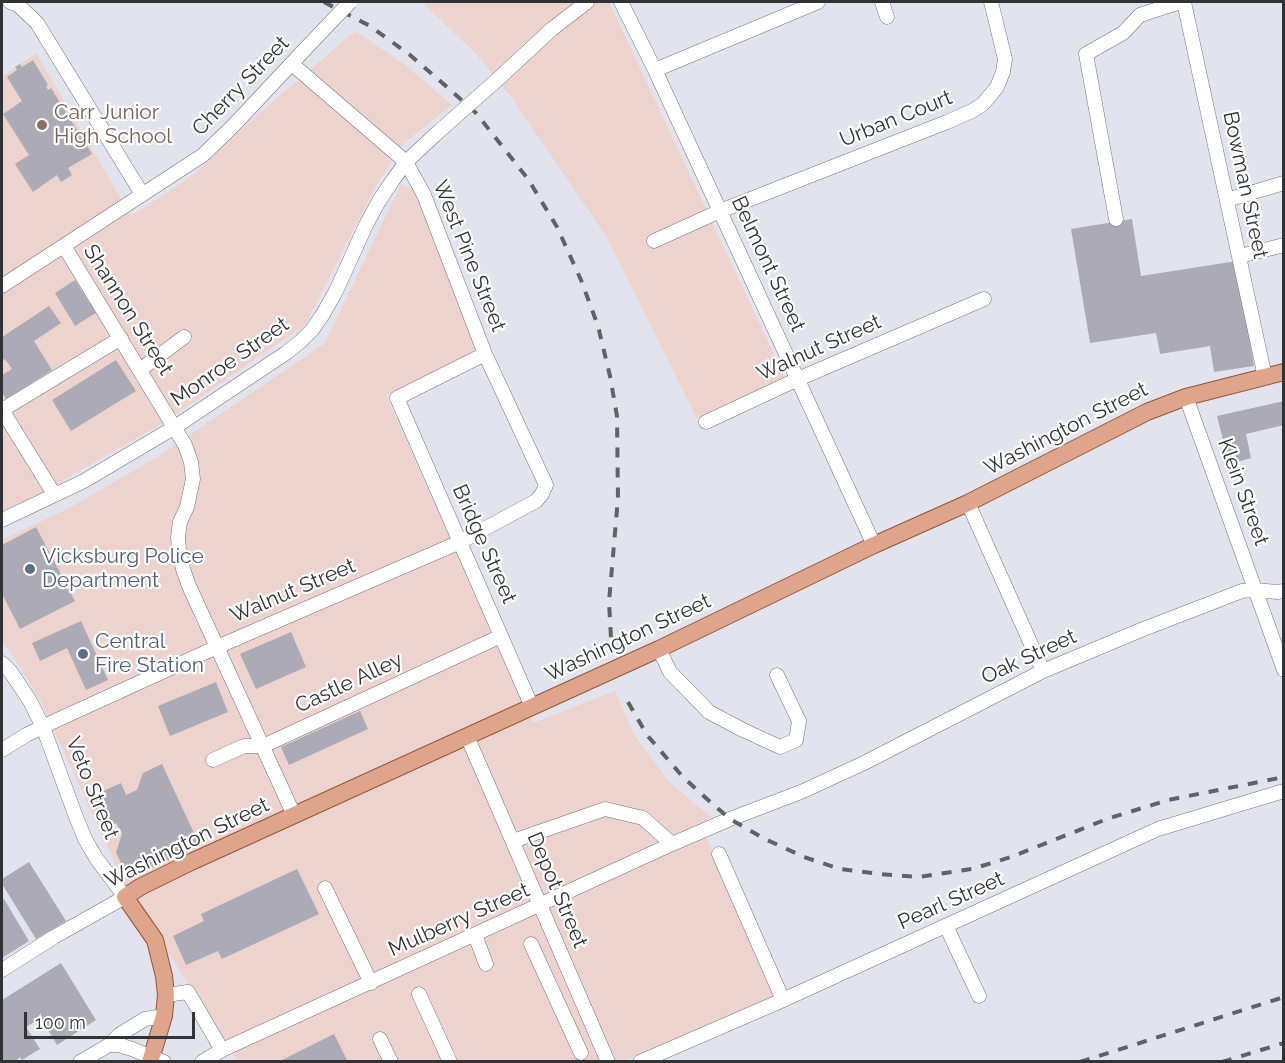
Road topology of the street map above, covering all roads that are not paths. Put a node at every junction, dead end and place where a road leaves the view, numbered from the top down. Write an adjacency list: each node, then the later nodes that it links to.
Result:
1 (10, 2): 14 (street)
2 (350, 2): 10 (street, Cherry Street, bridge)
3 (587, 2): 12 (street, Monroe Street, bridge)
4 (621, 2): 11 (street, Belmont Street)
5 (819, 2): 11 (street)
6 (882, 2): 9 (street)
7 (991, 2): 16 (street, Urban Court)
8 (1182, 2): 15 (street, Bowman Street); 17 (street)
9 (887, 17)
10 (292, 64): 12 (street, West Pine Street); 14 (street, Cherry Street)
11 (655, 70): 16 (street, Belmont Street)
12 (406, 162): 26 (street, West Pine Street); 34 (street, Monroe Street)
13 (1284, 183): 15 (street)
14 (142, 194): 20 (street, Cherry Street)
15 (1227, 200): 21 (street, Bowman Street)
16 (720, 211): 18 (street, Urban Court); 30 (street, Belmont Street)
17 (1116, 219)
18 (654, 242)
19 (1284, 245): 21 (street)
20 (64, 246): 22 (street, Cherry Street); 25 (street, Shannon Street)
21 (1240, 256): 29 (street, Bowman Street)
22 (2, 286)
23 (984, 299): 30 (street, Walnut Street)
24 (184, 337): 27 (street)
25 (121, 338): 27 (street, Shannon Street); 32 (street)
26 (486, 354): 36 (street, West Pine Street); 39 (street, Bridge Street)
27 (140, 370): 34 (street, Shannon Street)
28 (1284, 372): 29 (main road, Washington Street)
29 (1265, 377): 31 (main road, Washington Street)
30 (798, 379): 33 (street, Walnut Street); 40 (street, Belmont Street)
31 (1186, 396): 37 (main road, Washington Street); 41 (street, Klein Street)
32 (2, 410): 35 (street)
33 (706, 422)
34 (175, 427): 35 (street, Monroe Street); 44 (street, Shannon Street)
35 (54, 494): 38 (street, Monroe Street)
36 (536, 501): 39 (street, Walnut Street)
37 (968, 503): 40 (main road, Washington Street); 48 (street)
38 (2, 520)
39 (460, 542): 43 (street, Bridge Street); 44 (street, Walnut Street)
40 (874, 545): 45 (main road, Washington Street)
41 (1255, 590): 42 (street, Oak Street); 47 (street, Klein Street); 48 (street, Oak Street)
42 (1284, 591)
43 (501, 636): 50 (street, Bridge Street); 53 (street, Castle Alley)
44 (216, 647): 51 (street, Walnut Street); 53 (street, Shannon Street)
45 (659, 650): 49 (street); 50 (main road, Washington Street)
46 (2, 663): 51 (street, Veto Street)
47 (1284, 670)
48 (1043, 671): 57 (street, Oak Street)
49 (777, 675)
50 (532, 707): 52 (main road, Washington Street)
51 (43, 727): 54 (street, Walnut Street); 63 (street, Veto Street)
52 (467, 736): 58 (main road, Washington Street); 59 (street, Depot Street)
53 (263, 746): 55 (street, Castle Alley); 58 (street, Shannon Street)
54 (2, 750)
55 (213, 760)
56 (1284, 791): 65 (street, Pearl Street)
57 (801, 792): 60 (street, Mulberry Street)
58 (294, 815): 63 (main road, Washington Street)
59 (513, 841): 60 (street); 64 (street, Depot Street)
60 (672, 844): 64 (street, Mulberry Street)
61 (719, 854): 74 (street)
62 (326, 888): 70 (street)
63 (125, 897): 69 (street, Washington Street); 72 (main road, Veto Street)
64 (540, 906): 66 (street, Mulberry Street); 85 (street, Depot Street)
65 (946, 926): 73 (street); 74 (street, Pearl Street)
66 (475, 935): 68 (street); 70 (street, Mulberry Street)
67 (531, 944): 79 (street)
68 (486, 964)
69 (2, 970)
70 (370, 983): 78 (street, Mulberry Street)
71 (419, 994): 84 (street)
72 (165, 995): 75 (main road, Veto Street); 78 (street)
73 (980, 996)
74 (783, 1000): 86 (street, Pearl Street)
75 (164, 1016): 77 (street); 80 (main road, Veto Street)
76 (380, 1039): 83 (street)
77 (109, 1045): 80 (street); 81 (street)
78 (222, 1050): 82 (street, Mulberry Street)
79 (581, 1053)
80 (155, 1060)
81 (80, 1062)
82 (202, 1062)
83 (391, 1062)
84 (450, 1062)
85 (608, 1062)
86 (640, 1062)

